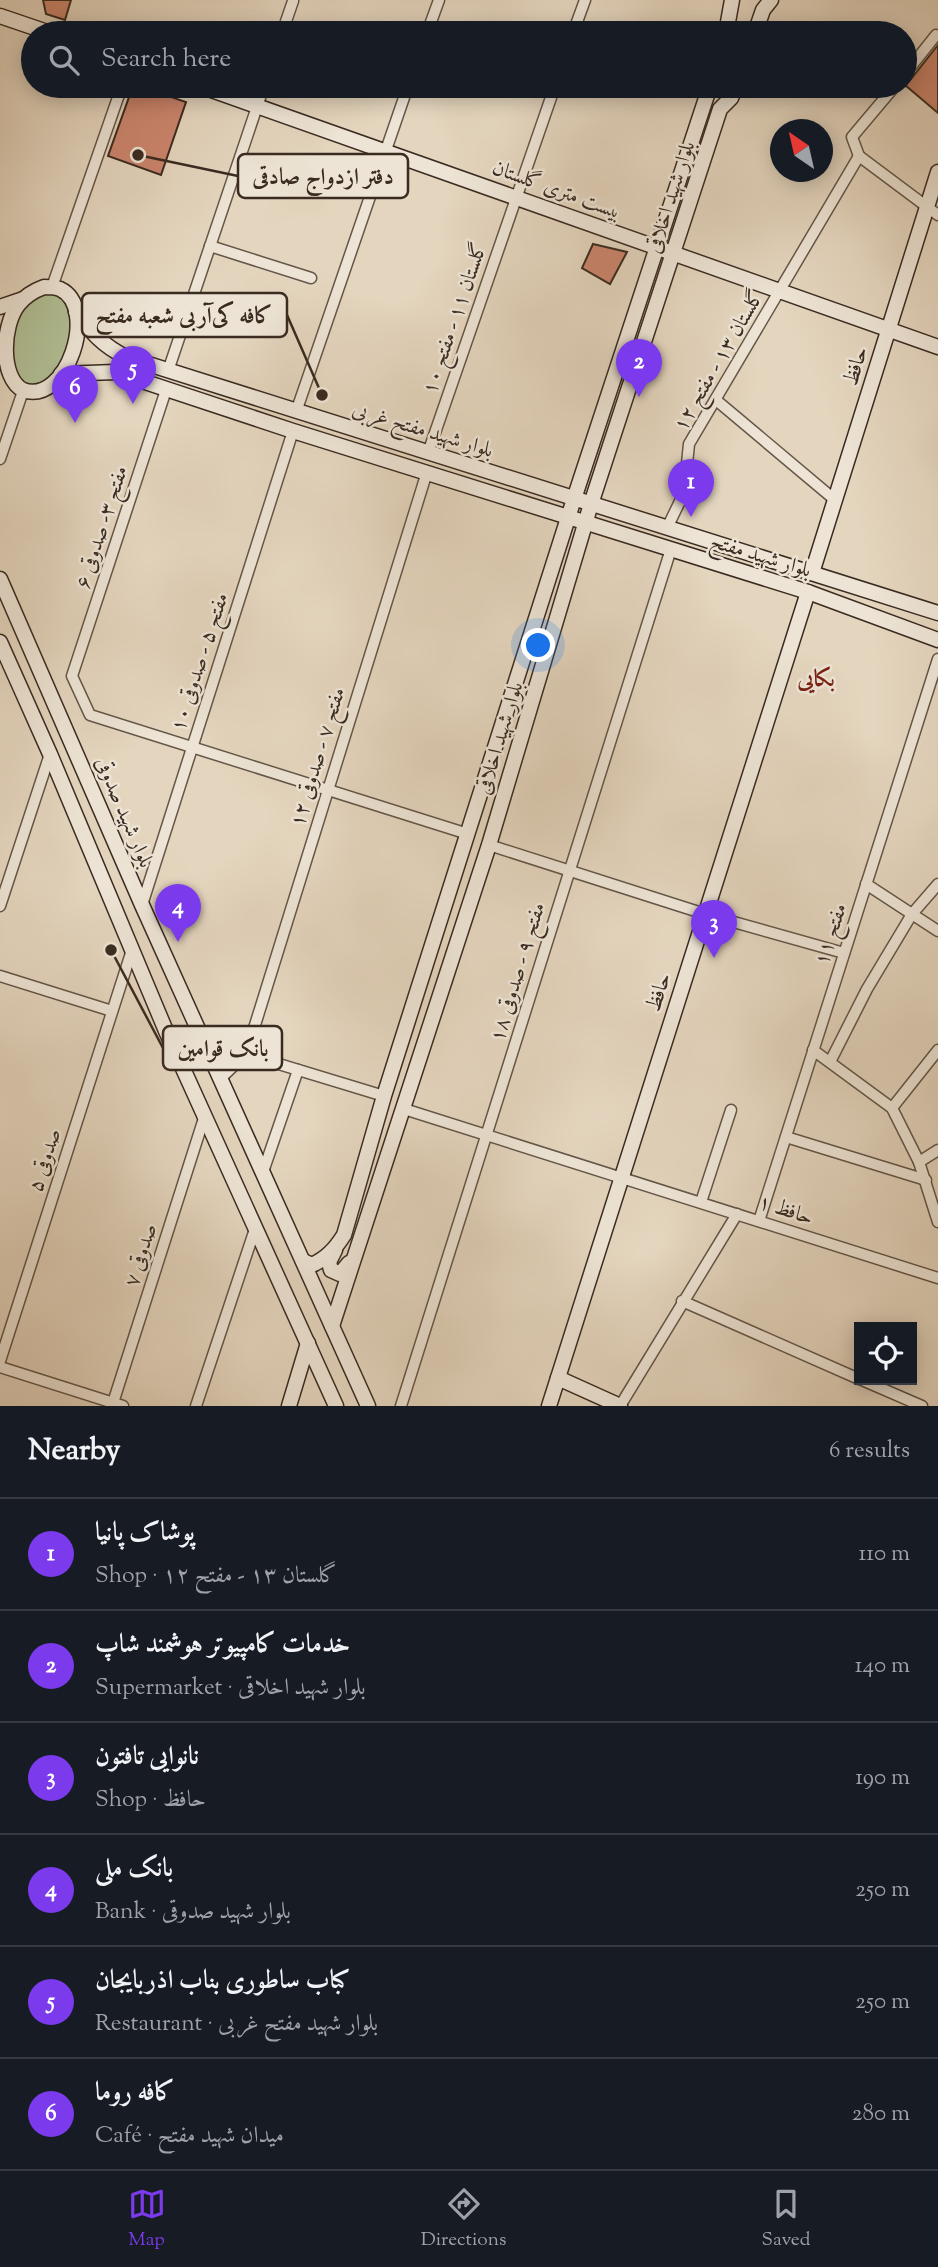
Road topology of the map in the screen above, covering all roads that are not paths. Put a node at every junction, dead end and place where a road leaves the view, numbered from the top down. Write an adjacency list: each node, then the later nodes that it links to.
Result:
1 (439, 0): 8 (street)
2 (585, 0): 9 (street)
3 (732, 0): 10 (main road)
4 (771, 0): 11 (main road)
5 (293, 1): 7 (street)
6 (1, 20): 12 (main road)
7 (286, 21)
8 (431, 21)
9 (577, 21)
10 (728, 21)
11 (759, 21)
12 (21, 25)
13 (936, 35): 14 (street)
14 (917, 59)
15 (118, 98): 33 (street)
16 (234, 98): 23 (main road, بیست متری گلستان)
17 (260, 98): 23 (street)
18 (404, 98): 24 (street)
19 (551, 98): 27 (street, گلستان ۱۱ - مفتح ۱۰)
20 (706, 98): 30 (main road, بلوار شهید اخلاقی)
21 (731, 98): 31 (main road, بلوار شهید اخلاقی)
22 (885, 98): 25 (street)
23 (257, 106): 24 (main road, بیست متری گلستان); 29 (street)
24 (386, 150): 27 (main road, بیست متری گلستان); 46 (street)
25 (859, 156): 28 (street); 34 (street, گلستان ۱۳ - مفتح ۱۲)
26 (938, 172): 28 (main road, حافظ)
27 (516, 196): 30 (main road, بیست متری گلستان); 48 (street, گلستان ۱۱ - مفتح ۱۰)
28 (932, 211): 38 (main road, حافظ)
29 (210, 246): 32 (street); 41 (street)
30 (656, 247): 31 (main road, بیست متری گلستان); 52 (main road, بلوار شهید اخلاقی)
31 (674, 253): 34 (main road, بیست متری گلستان); 54 (main road, بلوار شهید اخلاقی)
32 (312, 278)
33 (52, 287): 35 (main road); 37 (main road)
34 (780, 291): 38 (main road, بیست متری گلستان); 45 (street, گلستان ۱۳ - مفتح ۱۲)
35 (24, 298): 36 (main road); 40 (main road)
36 (0, 307)
37 (76, 312): 41 (main road, بلوار شهید مفتح غربی); 42 (main road)
38 (889, 330): 39 (main road, بیست متری گلستان); 53 (main road, حافظ)
39 (938, 348)
40 (1, 355): 44 (main road)
41 (168, 371): 46 (main road, بلوار شهید مفتح غربی)
42 (61, 374): 43 (main road, بلوار شهید مفتح غربی); 44 (main road)
43 (166, 390): 47 (main road, بلوار شهید مفتح غربی); 69 (street, مفتح ۳- صدوقی ۶)
44 (23, 391): 49 (street)
45 (716, 400): 53 (street); 59 (street, گلستان ۱۳ - مفتح ۱۲)
46 (296, 412): 48 (main road, بلوار شهید مفتح غربی)
47 (293, 431): 50 (main road, بلوار شهید مفتح غربی); 69 (street, مفتح ۵ - صدوقی ۱۰)
48 (428, 453): 51 (main road, بلوار شهید مفتح غربی)
49 (0, 459)
50 (427, 471): 55 (main road, بلوار شهید مفتح غربی); 71 (street, مفتح ۷ - صدوقی ۱۲)
51 (549, 491): 52 (main road, بلوار شهید مفتح غربی); 55 (main road)
52 (574, 499): 54 (main road, بلوار شهید مفتح); 57 (main road, بلوار شهید اخلاقی)
53 (835, 500): 62 (main road, حافظ)
54 (591, 504): 56 (main road, بلوار شهید مفتح); 58 (main road, بلوار شهید اخلاقی)
55 (543, 508): 57 (main road, بلوار شهید مفتح غربی)
56 (616, 512): 59 (main road, بلوار شهید مفتح); 60 (main road)
57 (569, 516): 58 (main road, بلوار شهید مفتح); 72 (main road, بلوار شهید اخلاقی)
58 (586, 521): 60 (main road, بلوار شهید مفتح); 73 (main road, بلوار شهید اخلاقی)
59 (667, 528): 62 (main road, بلوار شهید مفتح)
60 (612, 530): 61 (main road, بلوار شهید مفتح)
61 (671, 549): 64 (main road, بلوار شهید مفتح); 74 (street, مفتح ۹ - صدوقی ۱۸)
62 (812, 573): 65 (main road, بلوار شهید مفتح)
63 (0, 579): 77 (main road, بلوار شهید صدوقی)
64 (808, 592): 66 (main road, بلوار شهید مفتح); 79 (main road, حافظ)
65 (938, 613)
66 (938, 639)
67 (0, 642): 70 (main road)
68 (938, 659): 75 (street, مفتح ۱۱)
69 (192, 748): 71 (street); 77 (street, مفتح ۵ - صدوقی ۱۰)
70 (50, 754): 78 (street); 82 (main road)
71 (327, 790): 72 (street); 88 (street, مفتح ۷ - صدوقی ۱۲)
72 (468, 834): 92 (main road, بلوار شهید اخلاقی)
73 (489, 845): 74 (street); 94 (main road, بلوار شهید اخلاقی)
74 (569, 870): 79 (street); 97 (street, مفتح ۹ - صدوقی ۱۸)
75 (866, 884): 80 (street); 83 (street, مفتح ۱۱)
76 (938, 884): 80 (street)
77 (142, 905): 91 (main road, بلوار شهید صدوقی)
78 (0, 906)
79 (705, 914): 83 (street); 102 (main road, حافظ)
80 (912, 914): 81 (street); 89 (street)
81 (938, 931)
82 (132, 950): 85 (street, صدوقی ۵); 96 (main road)
83 (844, 953): 86 (street, مفتح ۱۱)
84 (0, 976): 85 (street)
85 (113, 1011): 116 (street, صدوقی ۵)
86 (813, 1050): 89 (street); 98 (street, مفتح ۱۱)
87 (938, 1050): 93 (street)
88 (246, 1054): 90 (street); 91 (street)
89 (831, 1062): 93 (street)
90 (298, 1070): 92 (street); 101 (street)
91 (221, 1078): 101 (main road, بلوار شهید صدوقی)
92 (384, 1096): 109 (main road, بلوار شهید اخلاقی)
93 (892, 1108): 100 (street)
94 (404, 1109): 97 (street, حافظ ۱); 110 (main road, بلوار شهید اخلاقی)
95 (731, 1110): 104 (street)
96 (205, 1115): 108 (main road); 121 (street, صدوقی ۷)
97 (486, 1134): 102 (street, حافظ ۱); 126 (street, مفتح ۹ - صدوقی ۱۸)
98 (786, 1137): 103 (street); 106 (street, مفتح ۱۱)
99 (938, 1150): 100 (street)
100 (919, 1162): 103 (street)
101 (263, 1172): 111 (main road, بلوار شهید صدوقی)
102 (621, 1177): 104 (street, حافظ ۱); 119 (main road, حافظ)
103 (926, 1180): 107 (street)
104 (701, 1202): 105 (street, حافظ ۱)
105 (737, 1214): 106 (street, حافظ ۱); 113 (street)
106 (759, 1221): 112 (street, حافظ ۱)
107 (938, 1222)
108 (255, 1229): 115 (main road); 122 (street)
109 (335, 1248): 110 (main road); 111 (main road)
110 (354, 1256): 114 (main road, بلوار شهید اخلاقی)
111 (303, 1261): 114 (main road, بلوار شهید صدوقی)
112 (938, 1278)
113 (682, 1301): 118 (street); 128 (street)
114 (332, 1326): 125 (main road, بلوار شهید صدوقی)
115 (308, 1343): 123 (main road); 124 (main road)
116 (0, 1361)
117 (0, 1367): 121 (street)
118 (854, 1376)
119 (558, 1378): 127 (main road, حافظ); 128 (main road)
120 (875, 1385): 129 (street)
121 (116, 1405)
122 (196, 1406)
123 (289, 1406)
124 (336, 1406)
125 (368, 1406)
126 (401, 1406)
127 (549, 1406)
128 (620, 1406)
129 (922, 1406)

